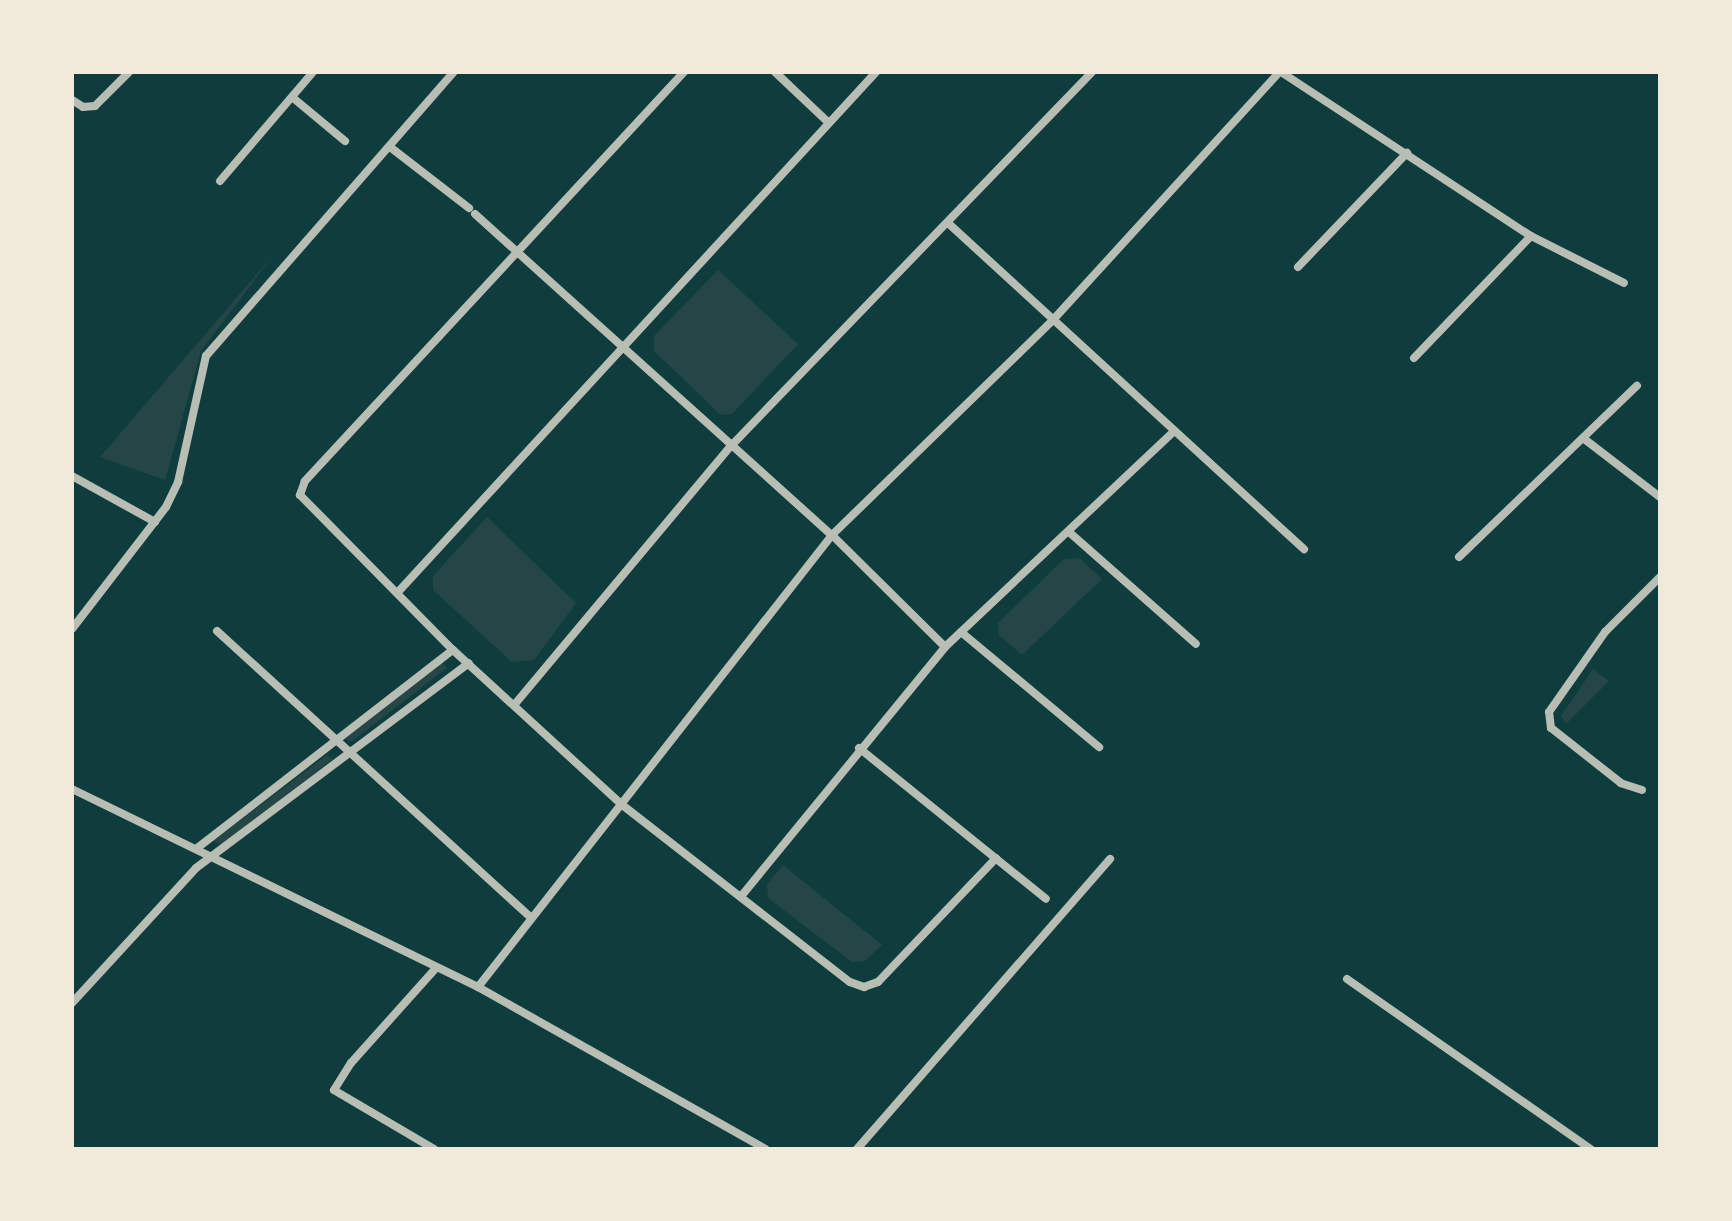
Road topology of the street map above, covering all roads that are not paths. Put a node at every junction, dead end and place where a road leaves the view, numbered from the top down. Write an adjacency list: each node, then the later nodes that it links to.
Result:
1 (129, 72): 10 (street)
2 (313, 72): 9 (street)
3 (454, 72): 13 (street)
4 (684, 72): 18 (street)
5 (775, 72): 11 (street)
6 (876, 72): 11 (street)
7 (1092, 72): 16 (street)
8 (1280, 72): 14 (street); 21 (street)
9 (292, 97): 12 (street); 15 (street)
10 (72, 100)
11 (829, 123): 22 (street)
12 (345, 141)
13 (390, 147): 18 (street); 30 (street)
14 (1407, 153): 17 (street); 19 (street)
15 (220, 181)
16 (948, 223): 21 (street); 27 (street)
17 (1531, 236): 20 (street); 23 (street)
18 (519, 252): 22 (street); 36 (street)
19 (1298, 267)
20 (1624, 283)
21 (1052, 321): 25 (street); 32 (street)
22 (624, 349): 27 (street); 36 (street)
23 (1414, 358)
24 (1637, 386): 26 (street)
25 (1173, 432): 31 (street); 33 (street)
26 (1583, 438): 29 (street); 34 (street)
27 (730, 447): 32 (street); 44 (street)
28 (72, 476): 30 (street)
29 (1660, 497)
30 (155, 522): 37 (street)
31 (1069, 532): 39 (street); 40 (street)
32 (832, 535): 41 (street); 51 (street)
33 (1304, 549)
34 (1459, 557)
35 (1660, 577): 50 (street)
36 (399, 591): 42 (street)
37 (72, 629)
38 (217, 631): 45 (street)
39 (961, 632): 41 (street); 46 (street)
40 (1196, 644)
41 (945, 647): 47 (street)
42 (453, 650): 43 (street); 45 (street)
43 (469, 663): 44 (street); 48 (street)
44 (515, 704): 51 (street)
45 (338, 739): 48 (street); 52 (street)
46 (1099, 747)
47 (859, 748): 54 (street); 57 (street)
48 (351, 753): 53 (street); 59 (street)
49 (72, 789): 52 (street)
50 (1642, 790)
51 (621, 804): 57 (street); 59 (street)
52 (196, 849): 53 (street); 56 (street)
53 (218, 856): 56 (street); 60 (street)
54 (996, 858): 57 (street); 58 (street)
55 (1110, 859): 66 (street)
56 (196, 868): 63 (street)
57 (743, 894)
58 (1046, 899)
59 (531, 918): 62 (street)
60 (436, 968): 62 (street); 64 (street)
61 (1347, 979): 67 (street)
62 (478, 987): 65 (street)
63 (72, 1003)
64 (434, 1149)
65 (766, 1149)
66 (857, 1149)
67 (1591, 1149)

